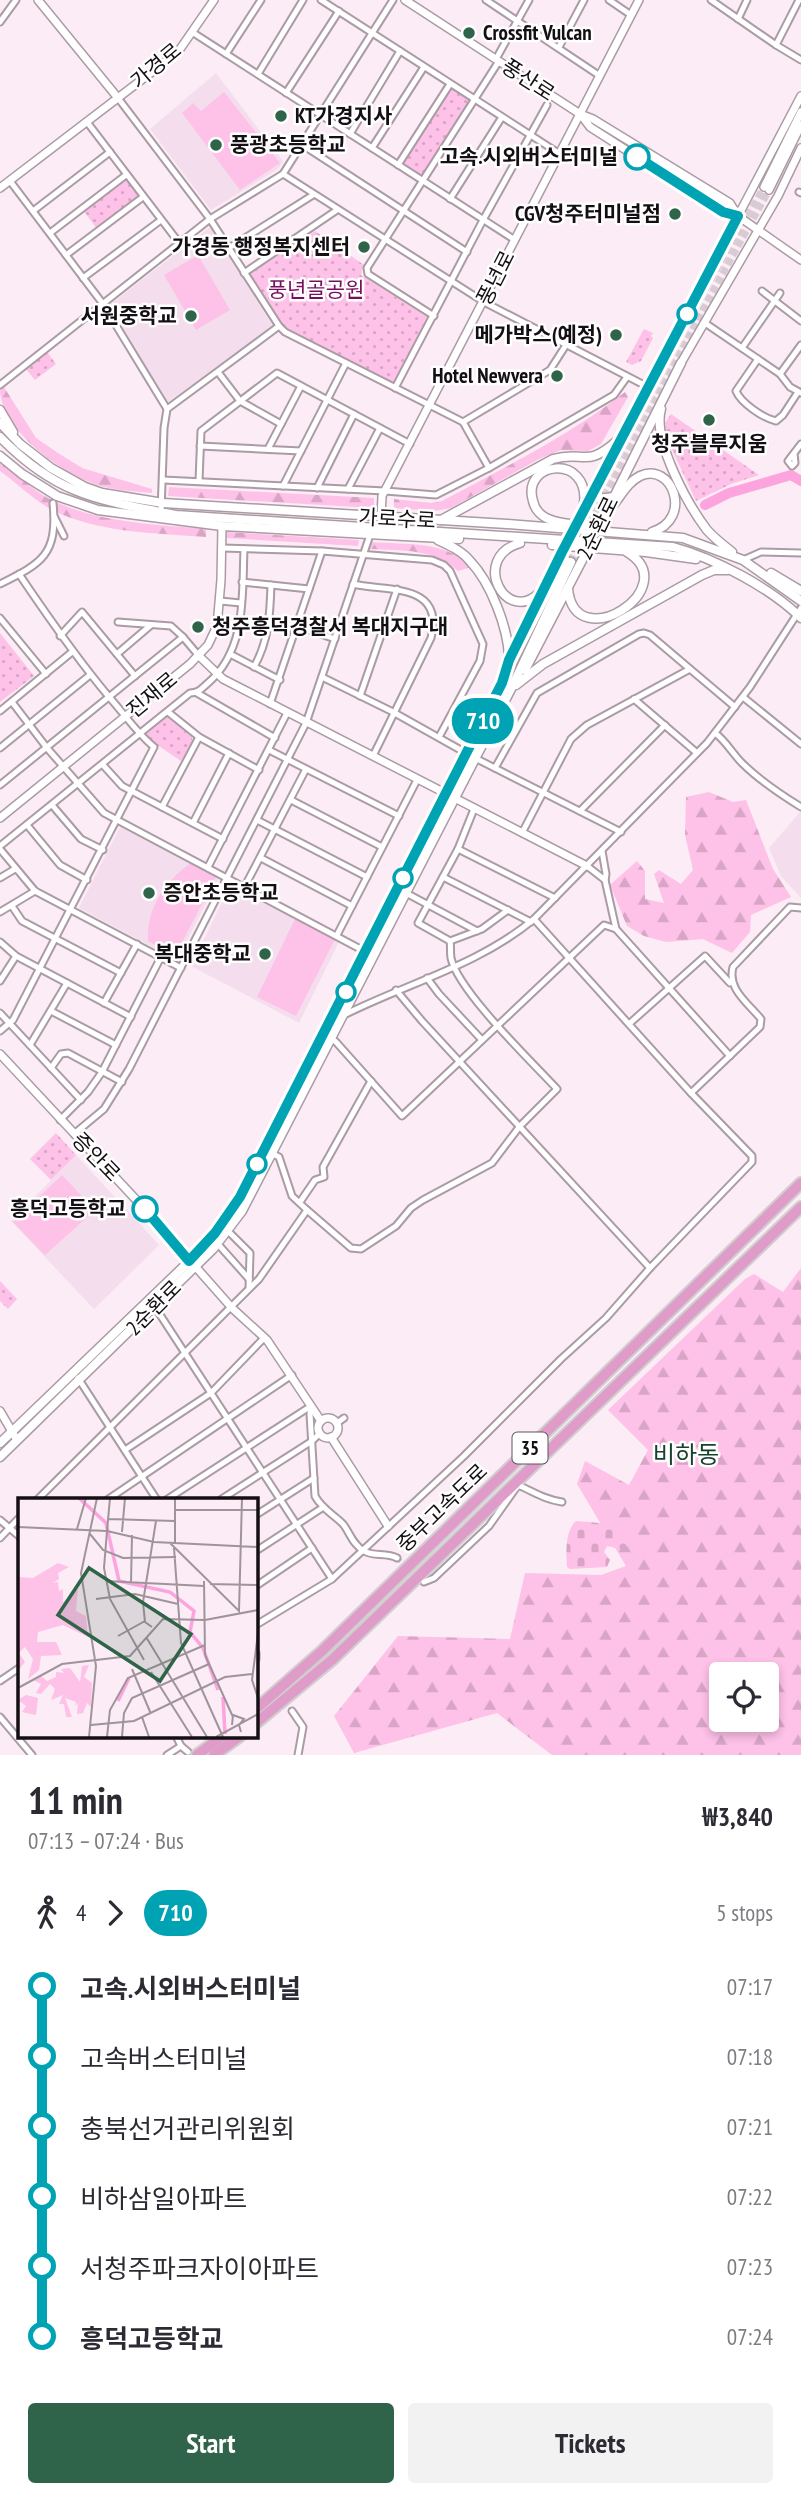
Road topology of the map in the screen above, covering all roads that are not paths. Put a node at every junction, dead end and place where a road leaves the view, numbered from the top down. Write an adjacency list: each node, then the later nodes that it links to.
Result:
1 (16, 0): 21 (street)
2 (38, 0): 36 (street)
3 (214, 0): 22 (street, 가경로)
4 (261, 0): 27 (street)
5 (303, 0): 31 (street)
6 (321, 0): 17 (street)
7 (393, 0): 23 (street)
8 (405, 0): 28 (street, 풍산로)
9 (486, 0): 20 (street)
10 (529, 0): 20 (street)
11 (584, 0): 25 (street)
12 (609, 0): 18 (street)
13 (639, 0): 18 (street, 풍년로)
14 (711, 0): 19 (street)
15 (747, 0): 19 (street)
16 (799, 0): 24 (street)
17 (339, 11): 23 (street); 34 (street)
18 (631, 15): 32 (street, 풍년로)
19 (738, 19): 24 (street)
20 (517, 21): 25 (street); 28 (street)
21 (0, 22)
22 (192, 32): 27 (street); 36 (street, 가경로)
23 (372, 33): 26 (street); 41 (street)
24 (776, 45): 29 (street)
25 (559, 47): 32 (street)
26 (400, 51): 30 (street); 45 (street)
27 (226, 54): 31 (street)
28 (497, 60): 37 (street); 40 (street, 풍산로)
29 (801, 60)
30 (424, 68): 33 (street); 48 (street)
31 (258, 74): 34 (street)
32 (600, 76): 40 (street, 풍년로)
33 (450, 84): 37 (street); 52 (street)
34 (286, 93): 41 (street)
35 (801, 96): 64 (street)
36 (118, 98): 43 (street, 가경로); 65 (street)
37 (476, 101): 42 (street); 56 (street)
38 (547, 105): 46 (street)
39 (801, 112): 44 (street)
40 (580, 114): 51 (street, 풍년로); 64 (street, 풍산로)
41 (320, 115): 45 (street); 47 (street)
42 (502, 117): 46 (street); 60 (street)
43 (87, 122): 50 (street); 55 (street, 가경로)
44 (801, 125)
45 (350, 134): 48 (street)
46 (531, 135): 51 (street); 67 (street)
47 (301, 144): 54 (street); 62 (street)
48 (372, 148): 52 (street)
49 (801, 148): 68 (street)
50 (110, 152): 53 (street); 63 (street)
51 (559, 154): 71 (street, 풍년로)
52 (398, 166): 56 (street)
53 (127, 174): 59 (street); 69 (street)
54 (283, 174): 58 (street); 65 (street)
55 (10, 181): 57 (street, 가경로); 63 (street)
56 (423, 182): 60 (street); 62 (street)
57 (0, 188)
58 (313, 195): 61 (street); 73 (street)
59 (143, 197): 66 (street); 75 (street)
60 (450, 199): 67 (street)
61 (337, 210): 70 (street); 77 (street)
62 (405, 210): 70 (street); 74 (street)
63 (33, 211): 69 (street)
64 (738, 216): 68 (street, 풍산로); 100 (main road, 2순환로)
65 (210, 219): 72 (street); 73 (street)
66 (161, 220): 72 (street); 78 (street)
67 (482, 220): 71 (street); 74 (street)
68 (757, 230): 76 (street, 풍산로); 87 (street)
69 (50, 233): 75 (street)
70 (385, 240): 79 (street); 85 (street)
71 (515, 240): 83 (street, 풍년로)
72 (180, 244): 84 (street)
73 (229, 248): 77 (street)
74 (467, 252): 79 (street)
75 (66, 255): 78 (street)
76 (801, 260)
77 (244, 272): 88 (street)
78 (83, 278): 84 (street)
79 (452, 282): 83 (street); 85 (street)
80 (762, 291): 82 (street)
81 (780, 293): 82 (street)
82 (775, 301): 86 (street); 91 (street)
83 (484, 302): 89 (street); 105 (street, 풍년로)
84 (103, 304): 98 (street); 106 (street)
85 (434, 316): 101 (street)
86 (801, 321)
87 (705, 323): 91 (street); 94 (street)
88 (279, 326): 93 (street); 95 (street)
89 (566, 345): 97 (street); 109 (street)
90 (801, 345): 96 (street)
91 (742, 348): 92 (street)
92 (758, 359): 96 (street); 102 (street)
93 (346, 363): 101 (street); 103 (street)
94 (681, 363): 131 (main road, 2순환로); 160 (main road)
95 (218, 372): 104 (street); 106 (street)
96 (780, 374): 102 (street)
97 (627, 377): 100 (street); 123 (street)
98 (0, 385)
99 (301, 386): 103 (street); 104 (street); 111 (street)
100 (648, 387): 114 (main road, 2순환로)
101 (395, 388): 105 (street)
102 (800, 393)
103 (328, 400): 108 (street); 120 (street)
104 (240, 401): 111 (street); 118 (street)
105 (430, 406): 109 (street); 116 (street, 풍년로)
106 (167, 409): 124 (street)
107 (0, 410): 115 (main road)
108 (354, 414): 112 (street); 127 (street)
109 (463, 422): 123 (street)
110 (0, 423): 115 (main road, 가로수로)
111 (281, 424): 119 (street)
112 (380, 428): 116 (street); 129 (street)
113 (0, 437): 133 (main road, 가로수로)
114 (622, 437): 128 (main road, 2순환로); 140 (main road)
115 (20, 444): 133 (main road, 가로수로)
116 (410, 444): 130 (street, 풍년로)
117 (801, 444): 121 (street)
118 (200, 446): 119 (street); 125 (street)
119 (268, 449): 120 (street)
120 (301, 451): 126 (street)
121 (794, 453)
122 (0, 456): 135 (main road)
123 (489, 468): 130 (street)
124 (163, 481): 125 (street); 133 (street)
125 (199, 481): 126 (street)
126 (283, 486): 127 (street)
127 (317, 488): 129 (street)
128 (595, 488): 131 (main road); 134 (main road, 2순환로)
129 (348, 489): 130 (street)
130 (385, 491): 138 (street, 풍년로)
131 (613, 497): 143 (main road, 2순환로)
132 (52, 503): 137 (street)
133 (162, 508): 135 (main road); 136 (main road, 가로수로); 138 (main road, 가로수로)
134 (583, 511): 141 (main road); 145 (main road, 2순환로)
135 (123, 514): 139 (main road)
136 (176, 515): 139 (main road); 150 (main road, 가로수로)
137 (54, 516): 148 (street); 163 (street)
138 (381, 518): 140 (main road, 가로수로)
139 (191, 521): 142 (main road, 가로수로)
140 (438, 521): 144 (main road, 가로수로)
141 (561, 523): 144 (main road); 145 (main road)
142 (222, 526): 147 (main road, 가로수로); 154 (street, 진재로)
143 (599, 526): 145 (main road, 가로수로); 146 (main road); 146 (main road); 153 (main road, 2순환로); 160 (main road, 가로수로)
144 (542, 527): 145 (main road, 가로수로); 150 (main road)
145 (575, 527): 152 (main road, 2순환로)
146 (652, 532): 160 (main road)
147 (370, 535): 149 (main road, 가로수로); 159 (street)
148 (64, 536)
149 (432, 538): 151 (main road, 가로수로); 190 (main road)
150 (541, 539): 152 (main road, 가로수로)
151 (520, 543): 152 (main road, 가로수로); 164 (main road)
152 (566, 544): 153 (main road, 가로수로); 164 (main road, 2순환로)
153 (590, 545): 156 (main road); 161 (main road, 가로수로); 172 (main road, 2순환로)
154 (222, 548): 155 (street); 175 (street, 진재로)
155 (244, 549): 157 (street); 166 (street)
156 (625, 550): 161 (main road); 172 (main road)
157 (322, 551): 159 (street); 170 (street)
158 (801, 553): 160 (street)
159 (363, 554): 168 (street); 220 (street)
160 (743, 560): 165 (main road, 가로수로); 174 (main road)
161 (716, 564): 162 (main road, 가로수로)
162 (730, 571): 173 (main road, 가로수로); 200 (main road)
163 (19, 574): 167 (street); 183 (street)
164 (549, 578): 190 (main road, 2순환로)
165 (770, 578): 173 (main road); 176 (main road, 가로수로)
166 (242, 582): 169 (street); 177 (street)
167 (0, 584)
168 (353, 584): 171 (street); 185 (street)
169 (271, 585): 170 (street); 191 (street)
170 (310, 589): 182 (street)
171 (397, 589): 202 (street); 211 (street)
172 (568, 589): 200 (main road, 2순환로)
173 (762, 590): 178 (main road, 가로수로)
174 (801, 591)
175 (220, 601): 177 (street); 189 (street, 진재로)
176 (801, 601)
177 (241, 603): 188 (street)
178 (800, 615): 204 (street)
179 (0, 618): 193 (street)
180 (118, 622): 181 (street)
181 (151, 625): 184 (street); 187 (street)
182 (298, 626): 185 (street); 198 (street)
183 (60, 636): 186 (street); 187 (street)
184 (183, 637): 189 (street); 196 (street)
185 (335, 639): 197 (street)
186 (72, 652): 193 (street); 194 (street)
187 (117, 653): 196 (street)
188 (230, 654): 191 (street); 195 (street)
189 (199, 656): 195 (street); 213 (street, 진재로)
190 (509, 660): 199 (main road, 2순환로)
191 (254, 667): 198 (street)
192 (690, 668): 205 (street); 208 (street); 234 (street)
193 (46, 674): 206 (street)
194 (90, 675): 203 (street); 215 (street)
195 (218, 675): 201 (street); 207 (street)
196 (135, 676): 203 (street)
197 (322, 677): 202 (street); 214 (street)
198 (280, 680): 207 (street)
199 (502, 683): 200 (main road, 2순환로); 226 (main road, 2순환로)
200 (511, 690): 230 (main road, 2순환로)
201 (197, 693): 210 (street); 221 (street)
202 (360, 696): 211 (street)
203 (109, 697): 213 (street); 224 (street)
204 (743, 697): 208 (street); 222 (street)
205 (634, 699): 216 (street); 241 (street)
206 (12, 702): 209 (street); 215 (street)
207 (270, 704): 212 (street)
208 (736, 707): 217 (street)
209 (0, 711)
210 (168, 712): 218 (street); 219 (street)
211 (393, 712): 220 (street); 229 (street)
212 (287, 713): 214 (street); 221 (street)
213 (126, 717): 218 (street); 233 (street, 진재로)
214 (306, 723): 229 (street); 231 (street)
215 (30, 725): 223 (street); 224 (street)
216 (665, 725): 228 (street); 248 (street)
217 (715, 733): 228 (street); 246 (street)
218 (139, 735): 232 (street); 240 (street)
219 (199, 737): 227 (street); 245 (street)
220 (439, 737): 226 (street)
221 (275, 738): 225 (street)
222 (801, 744)
223 (0, 748)
224 (47, 748): 233 (street); 238 (street)
225 (270, 750): 231 (street); 236 (street)
226 (466, 752): 242 (main road, 2순환로)
227 (229, 753): 236 (street); 253 (street)
228 (697, 753): 256 (street)
229 (373, 756): 237 (street)
230 (475, 758): 234 (street); 242 (main road, 2순환로)
231 (288, 760): 235 (street); 251 (street)
232 (103, 765): 239 (street); 240 (street)
233 (64, 767): 239 (street); 250 (street, 진재로)
234 (495, 768): 241 (street)
235 (306, 769): 243 (street); 249 (street)
236 (259, 770): 258 (street)
237 (417, 780): 242 (street); 249 (street)
238 (0, 785)
239 (78, 785): 244 (street); 252 (street)
240 (132, 792): 245 (street); 252 (street)
241 (543, 792): 248 (street); 257 (street)
242 (449, 796): 247 (street); 276 (main road, 2순환로); 293 (main road, 2순환로)
243 (291, 800): 255 (street); 259 (street)
244 (52, 805): 254 (street); 262 (street)
245 (162, 807): 253 (street)
246 (801, 807)
247 (474, 809): 257 (street); 261 (street)
248 (580, 811): 256 (street)
249 (399, 816): 259 (street)
250 (0, 818)
251 (257, 820): 255 (street); 268 (street)
252 (118, 821): 262 (street); 266 (street)
253 (193, 822): 258 (street)
254 (27, 825): 260 (street); 272 (street)
255 (277, 830): 264 (street); 269 (street)
256 (621, 832): 263 (street)
257 (522, 833): 265 (street)
258 (223, 839): 266 (street)
259 (382, 847): 269 (street)
260 (0, 848): 267 (street)
261 (458, 849): 270 (street); 277 (street)
262 (103, 850): 272 (street)
263 (602, 851): 265 (street); 273 (street)
264 (261, 858): 274 (street); 278 (street)
265 (587, 866): 273 (street); 277 (street)
266 (208, 867): 268 (street)
267 (15, 869): 271 (street); 275 (street)
268 (228, 877): 274 (street); 299 (street)
269 (367, 877): 278 (street)
270 (443, 877): 279 (street); 283 (street)
271 (0, 878)
272 (87, 880): 282 (street)
273 (605, 880): 286 (street)
274 (245, 886): 288 (street)
275 (35, 891): 280 (street); 282 (street)
276 (406, 893): 279 (street); 310 (main road, 2순환로)
277 (555, 898): 285 (street)
278 (352, 905): 288 (street)
279 (428, 905): 287 (street); 290 (street)
280 (12, 906): 284 (street); 289 (street)
281 (801, 908): 304 (street)
282 (71, 910): 289 (street); 292 (street)
283 (508, 910): 285 (street); 287 (street)
284 (0, 912)
285 (532, 920): 296 (street); 297 (street)
286 (616, 929): 296 (street); 305 (street)
287 (477, 931): 290 (street)
288 (337, 934): 293 (street)
289 (55, 940): 298 (street); 300 (street)
290 (450, 941): 297 (street)
291 (0, 942): 294 (street)
292 (137, 944): 295 (street); 300 (street)
293 (366, 952): 316 (main road, 2순환로)
294 (16, 956): 298 (street); 302 (street)
295 (162, 957): 299 (street); 311 (street)
296 (569, 958): 313 (street); 314 (street)
297 (455, 967): 301 (street); 314 (street)
298 (40, 968): 303 (street); 312 (street)
299 (181, 968): 326 (street)
300 (121, 973): 307 (street)
301 (428, 978): 306 (street); 317 (street)
302 (0, 981)
303 (67, 983): 307 (street); 308 (street)
304 (732, 986): 305 (street); 321 (street)
305 (669, 988): 313 (street); 321 (street)
306 (396, 990): 310 (street); 322 (street)
307 (104, 1003): 311 (street)
308 (51, 1011): 318 (street); 319 (street)
309 (0, 1013): 312 (street)
310 (344, 1015): 316 (main road, 2순환로)
311 (131, 1017): 319 (street)
312 (9, 1023): 315 (street); 318 (street)
313 (629, 1024): 327 (street)
314 (498, 1025): 317 (street); 330 (street)
315 (0, 1031)
316 (328, 1036): 325 (street); 332 (main road, 2순환로); 339 (main road, 2순환로)
317 (482, 1040): 322 (street)
318 (30, 1045): 323 (street)
319 (116, 1045): 324 (street)
320 (0, 1054): 329 (street, 증안로)
321 (730, 1056): 327 (street)
322 (459, 1061): 325 (street); 330 (street)
323 (51, 1068): 324 (street); 328 (street)
324 (102, 1072): 326 (street); 328 (street)
325 (371, 1081): 334 (street)
326 (122, 1082): 331 (street)
327 (691, 1093): 340 (street)
328 (81, 1100): 329 (street)
329 (61, 1119): 331 (street, 증안로)
330 (520, 1126): 336 (street); 340 (street)
331 (75, 1134): 339 (street, 증안로)
332 (273, 1154): 334 (street); 337 (main road, 2순환로)
333 (801, 1184): 394 (highway, 중부고속도로 / 35)
334 (300, 1202): 336 (street)
335 (801, 1207): 397 (highway, 중부고속도로 / 35)
336 (307, 1210): 342 (street)
337 (228, 1231): 338 (main road, 2순환로); 341 (street)
338 (217, 1243): 339 (main road, 2순환로); 341 (street)
339 (192, 1264): 343 (main road, 2순환로); 344 (street, 증안로); 347 (main road, 2순환로)
340 (650, 1268): 380 (street)
341 (250, 1279): 342 (street)
342 (249, 1288): 344 (street)
343 (155, 1307): 346 (street); 349 (main road, 2순환로)
344 (232, 1308): 345 (street, 증안로); 346 (street)
345 (264, 1338): 348 (street, 증안로); 350 (street)
346 (184, 1352): 350 (street); 355 (street)
347 (74, 1372): 349 (street); 356 (main road, 2순환로)
348 (292, 1375): 351 (street, 증안로); 353 (street)
349 (80, 1380): 355 (street); 359 (main road, 2순환로)
350 (211, 1393): 353 (street); 363 (street)
351 (312, 1406): 354 (street, 증안로); 360 (street); 362 (street)
352 (0, 1411): 356 (street)
353 (228, 1418): 362 (street); 366 (street)
354 (321, 1421): 357 (street); 358 (street)
355 (110, 1426): 363 (street); 368 (street)
356 (12, 1431): 359 (street); 361 (main road, 2순환로)
357 (320, 1433): 358 (street); 360 (street)
358 (331, 1437): 380 (street)
359 (18, 1440): 364 (main road, 2순환로)
360 (312, 1441): 365 (street); 367 (street)
361 (0, 1443)
362 (247, 1447): 365 (street); 371 (street)
363 (125, 1450): 366 (street)
364 (0, 1457)
365 (263, 1472): 372 (street); 373 (street)
366 (142, 1476): 369 (street); 370 (street)
367 (314, 1478): 373 (street); 375 (street)
368 (39, 1498)
369 (110, 1498)
370 (156, 1498)
371 (169, 1498)
372 (223, 1498)
373 (281, 1499): 376 (street); 379 (street)
374 (562, 1502): 389 (street)
375 (322, 1508): 379 (street); 386 (street)
376 (257, 1514)
377 (18, 1519): 381 (street)
378 (0, 1520): 381 (street)
379 (297, 1524): 384 (street); 385 (street)
380 (388, 1527): 386 (street)
381 (10, 1528): 382 (street); 383 (street)
382 (18, 1535)
383 (0, 1538)
384 (312, 1548): 388 (street); 390 (street)
385 (257, 1550)
386 (363, 1550): 387 (street); 388 (street)
387 (397, 1558)
388 (332, 1579): 391 (street)
389 (424, 1582)
390 (257, 1585)
391 (257, 1624)
392 (18, 1669): 393 (street)
393 (0, 1681)
394 (257, 1708)
395 (292, 1711): 406 (street)
396 (0, 1717): 403 (street)
397 (257, 1722)
398 (177, 1738): 401 (street)
399 (220, 1738): 402 (highway)
400 (237, 1738): 405 (highway)
401 (181, 1746): 402 (street); 404 (street)
402 (193, 1754)
403 (32, 1755)
404 (167, 1755)
405 (214, 1755)
406 (298, 1755)

